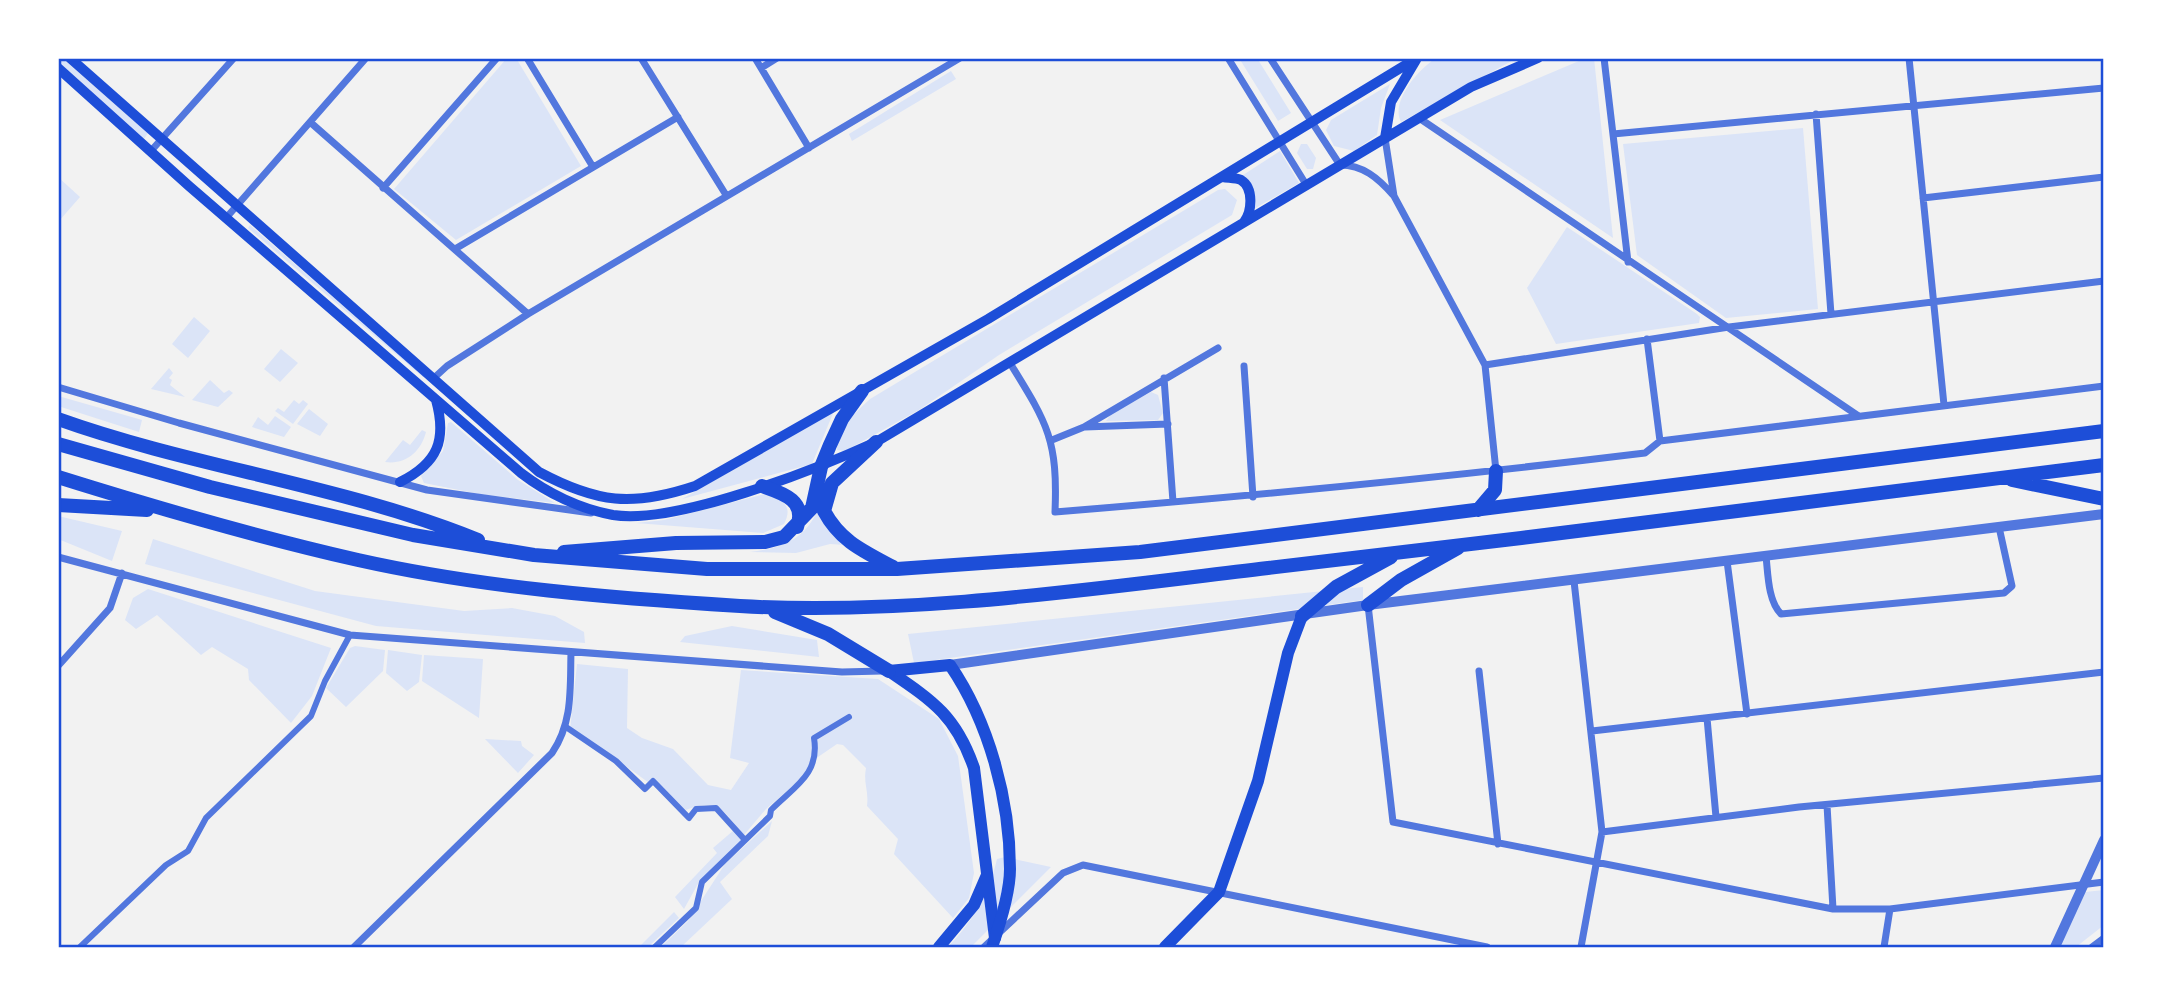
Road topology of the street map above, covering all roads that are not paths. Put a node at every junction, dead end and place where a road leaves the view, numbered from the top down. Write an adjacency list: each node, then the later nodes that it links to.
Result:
1 (70, 58): 27 (main road)
2 (234, 58): 27 (street)
3 (366, 58): 23 (street)
4 (497, 58): 36 (street)
5 (527, 58): 32 (street)
6 (641, 58): 21 (street)
7 (755, 58): 17 (street)
8 (777, 58): 17 (street)
9 (960, 58): 29 (street)
10 (1228, 58): 28 (street)
11 (1270, 58): 24 (street)
12 (1417, 58): 24 (main road); 26 (main road)
13 (1538, 58): 22 (main road)
14 (1604, 58): 25 (street)
15 (1909, 58): 19 (street)
16 (58, 68): 30 (main road)
17 (761, 68): 29 (street)
18 (2104, 88): 19 (street)
19 (1914, 107): 20 (street); 39 (street)
20 (1816, 114): 25 (street); 48 (street)
21 (678, 117): 32 (street); 37 (street)
22 (1419, 118): 26 (main road); 44 (street)
23 (310, 122): 36 (street); 40 (street)
24 (1311, 124): 28 (main road); 31 (street)
25 (1613, 134): 44 (street)
26 (1385, 138): 31 (main road); 38 (street)
27 (162, 140): 30 (street); 40 (main road)
28 (1280, 143): 33 (main road); 35 (street)
29 (809, 148): 37 (street)
30 (150, 152): 41 (main road)
31 (1340, 165): 35 (main road); 38 (street)
32 (593, 167): 43 (street)
33 (1223, 177): 42 (main road); 59 (main road)
34 (2104, 177): 39 (street)
35 (1307, 186): 42 (main road)
36 (383, 188): 43 (street)
37 (726, 195): 47 (street)
38 (1394, 196): 53 (street)
39 (1923, 198): 46 (street)
40 (236, 206): 41 (street); 55 (main road)
41 (226, 218): 60 (main road)
42 (1242, 225): 52 (main road)
43 (455, 249): 47 (street)
44 (1628, 262): 49 (street)
45 (2104, 281): 46 (street)
46 (1934, 304): 48 (street); 61 (street)
47 (528, 314): 55 (street)
48 (1831, 314): 49 (street)
49 (1729, 327): 50 (street); 62 (street)
50 (1647, 339): 53 (street); 68 (street)
51 (1218, 348): 56 (street)
52 (1010, 363): 67 (street); 69 (main road)
53 (1485, 365): 73 (street)
54 (1244, 366): 78 (street)
55 (435, 377): 59 (main road)
56 (1164, 378): 64 (street); 65 (street)
57 (2104, 386): 61 (street)
58 (58, 387): 76 (street)
59 (862, 391): 72 (highway)
60 (436, 400): 76 (main road); 85 (main road)
61 (1944, 405): 62 (street)
62 (1857, 415): 68 (street)
63 (58, 419): 89 (highway)
64 (1168, 424): 65 (street); 80 (street)
65 (1084, 427): 67 (street)
66 (2104, 431): 82 (highway)
67 (1052, 440): 80 (street)
68 (1660, 441): 73 (street)
69 (876, 442): 72 (main road); 95 (highway)
70 (58, 444): 89 (highway)
71 (2104, 465): 75 (highway)
72 (821, 467): 77 (main road); 86 (highway)
73 (1496, 471): 78 (street); 82 (highway)
74 (58, 477): 83 (highway)
75 (2000, 478): 79 (highway); 88 (highway)
76 (400, 482): 85 (street)
77 (762, 486): 85 (main road); 86 (highway)
78 (1253, 497): 80 (street)
79 (2104, 499)
80 (1173, 502)
81 (58, 505): 83 (highway)
82 (1478, 510): 95 (highway)
83 (166, 511): 99 (highway)
84 (2104, 514): 87 (street)
85 (614, 515)
86 (797, 527): 91 (highway)
87 (1999, 527): 92 (street); 92 (street)
88 (1465, 544): 90 (highway); 98 (highway)
89 (502, 550): 91 (highway)
90 (1398, 553): 99 (highway); 100 (highway)
91 (534, 555): 95 (highway)
92 (1766, 556): 94 (street)
93 (58, 557): 96 (street)
94 (1727, 561): 97 (street); 108 (street)
95 (897, 569)
96 (122, 573): 101 (street); 104 (street)
97 (1574, 581): 98 (street); 112 (street)
98 (1368, 606): 100 (street); 119 (street)
99 (760, 607): 105 (highway)
100 (1302, 616): 103 (street); 124 (main road)
101 (350, 635): 102 (street); 129 (street)
102 (570, 652): 105 (street); 111 (street)
103 (950, 665): 105 (main road); 128 (main road)
104 (58, 666)
105 (889, 671): 121 (main road)
106 (1479, 671): 119 (street)
107 (2104, 672): 108 (street)
108 (1747, 713): 110 (street)
109 (849, 717): 117 (street)
110 (1707, 718): 112 (street); 115 (street)
111 (566, 727): 117 (street); 130 (street)
112 (1592, 731): 116 (street)
113 (2104, 778): 114 (street)
114 (1827, 805): 115 (street); 125 (street)
115 (1716, 817): 116 (street)
116 (1602, 832): 120 (street)
117 (745, 840): 131 (street)
118 (2104, 840): 123 (street)
119 (1499, 844): 120 (street)
120 (1598, 863): 125 (street); 136 (street)
121 (988, 872): 128 (main road); 132 (main road)
122 (2104, 882): 123 (street)
123 (2083, 884): 126 (street); 138 (street)
124 (1219, 892): 128 (street); 134 (main road); 135 (street)
125 (1833, 909): 126 (street)
126 (1890, 909): 137 (street)
127 (2104, 938): 139 (street)
128 (994, 943): 133 (street)
129 (80, 947)
130 (354, 947)
131 (655, 947)
132 (939, 947)
133 (985, 947)
134 (1165, 947)
135 (1487, 947)
136 (1581, 947)
137 (1884, 947)
138 (2055, 947)
139 (2092, 947)

